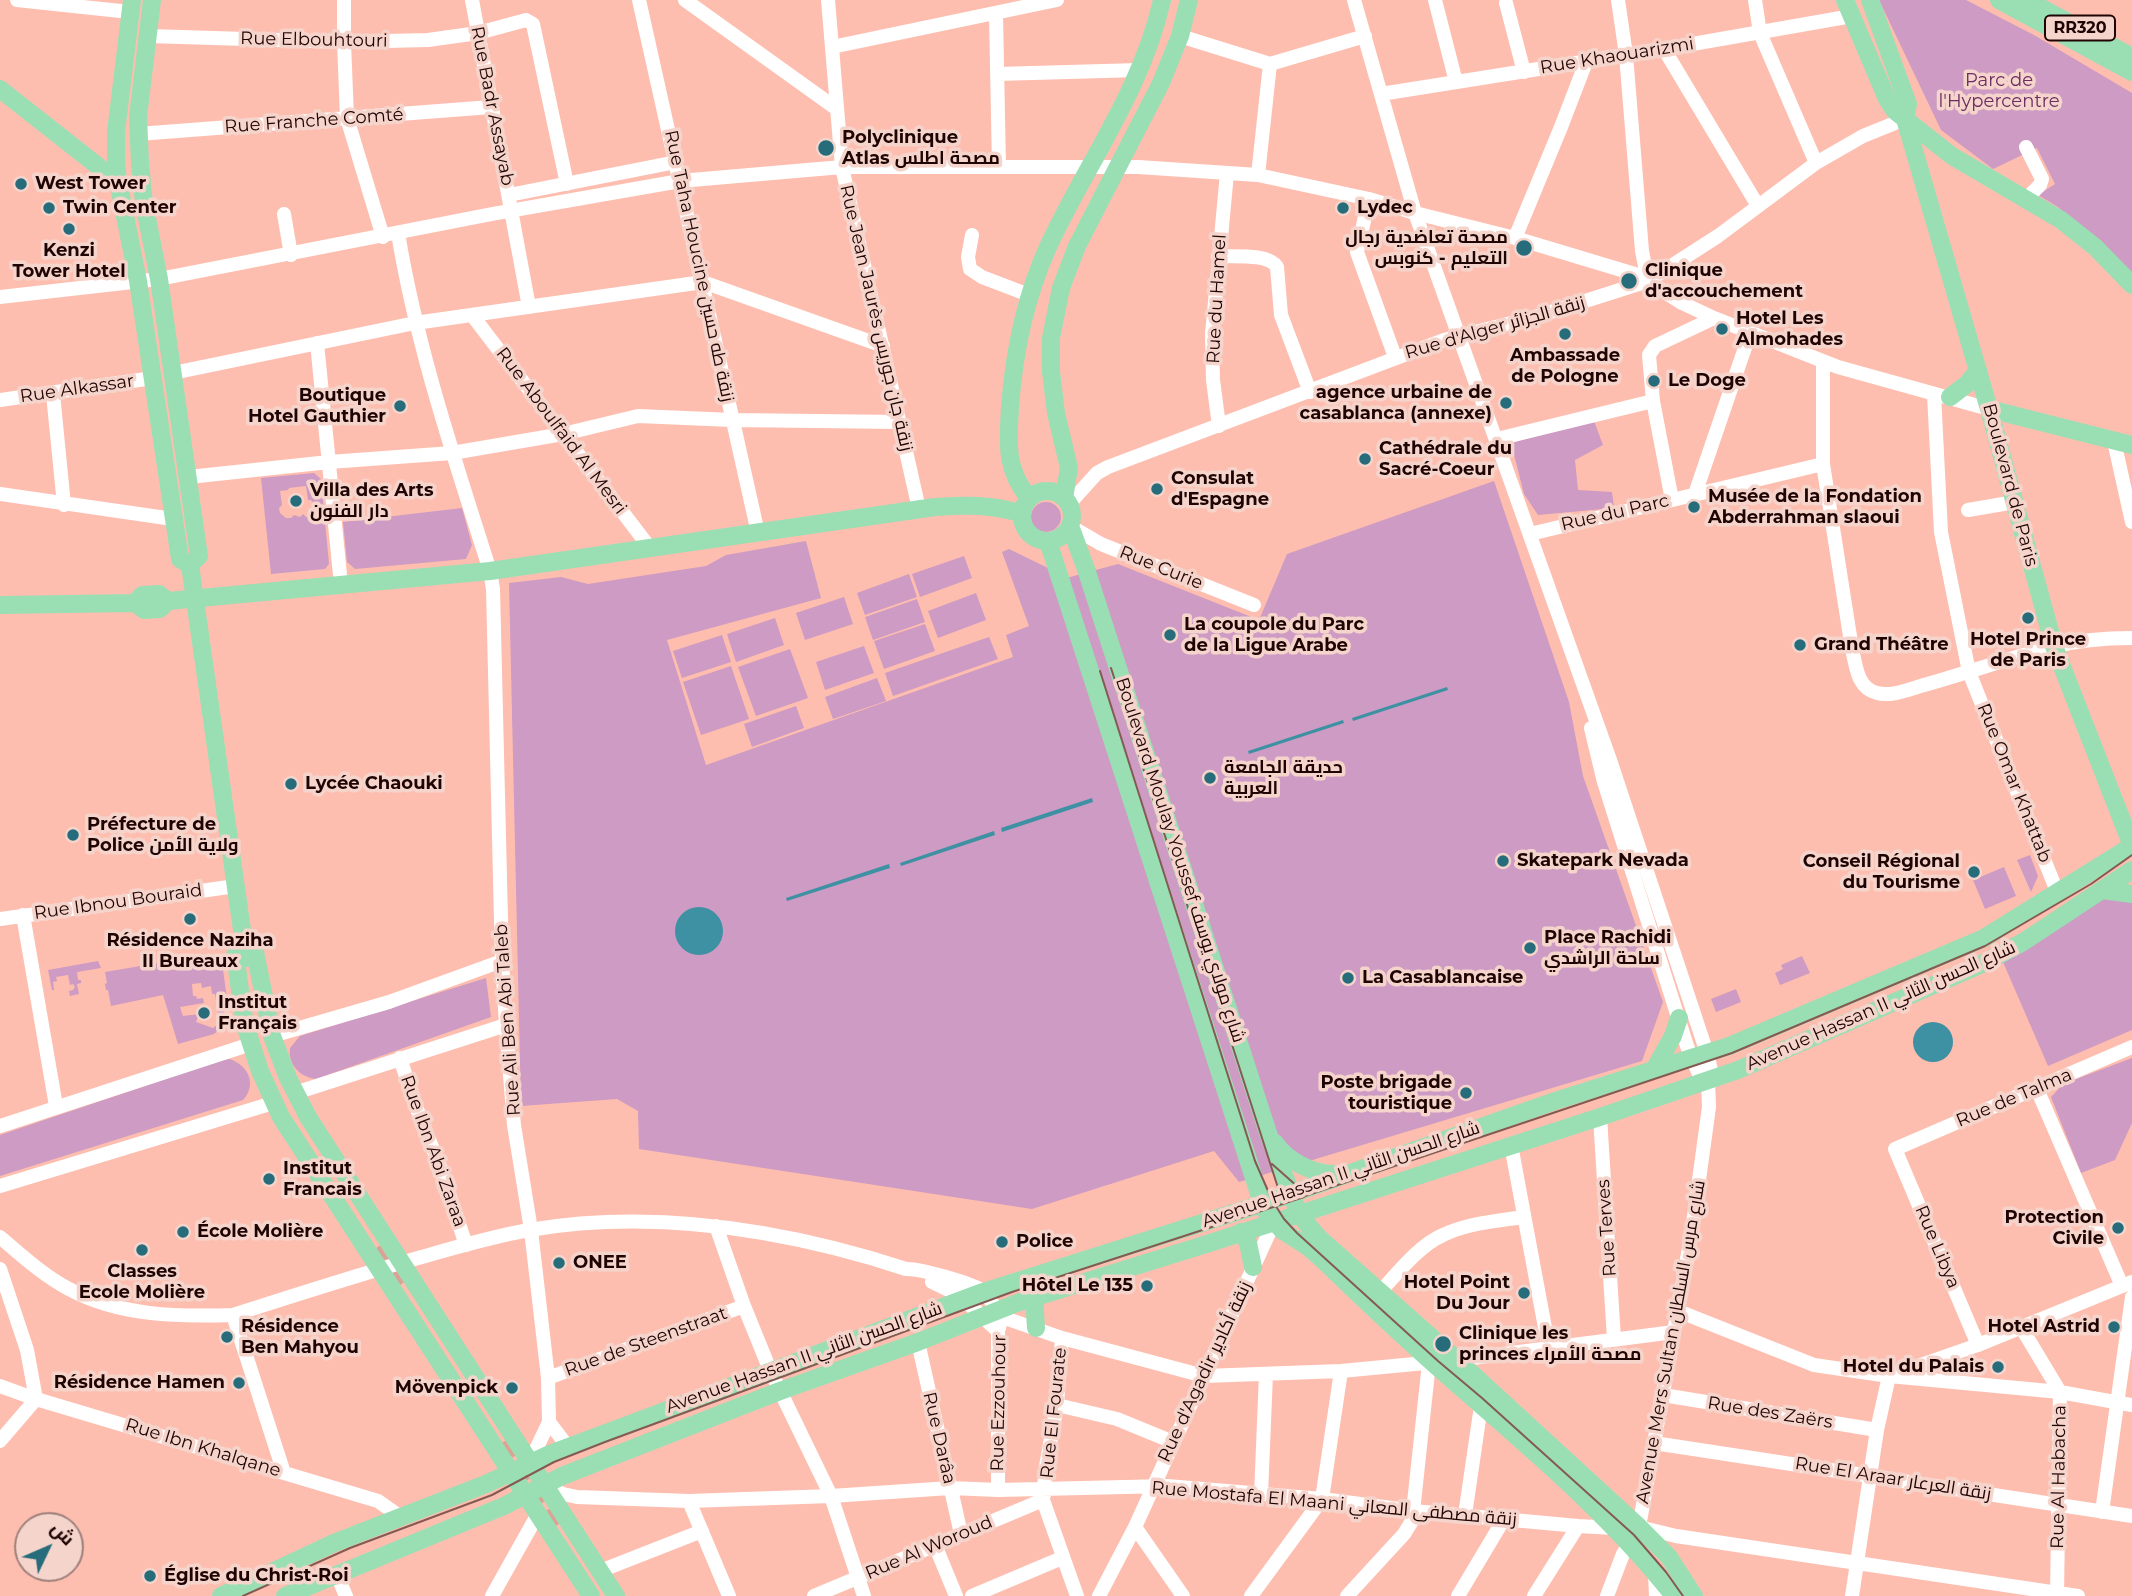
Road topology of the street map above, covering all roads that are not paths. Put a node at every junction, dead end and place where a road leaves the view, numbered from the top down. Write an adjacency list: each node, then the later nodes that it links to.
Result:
1 (17, 0): 19 (street)
2 (152, 0): 24 (main road)
3 (344, 0): 27 (street, Rue Ali Ben Abi Taleb)
4 (471, 0): 22 (street, Rue Badr Assayab)
5 (639, 0): 47 (street, Rue Taha Houcine زنقة طه حسين)
6 (685, 0): 42 (street)
7 (828, 0): 28 (street, Rue Jean Jaurès زنقة جان جوريس)
8 (1058, 0): 21 (street)
9 (1162, 0): 34 (main road)
10 (1189, 0): 25 (main road)
11 (1354, 0): 26 (street)
12 (1435, 0): 38 (street)
13 (1618, 0): 30 (street)
14 (1755, 0): 23 (street)
15 (1870, 0): 44 (main road, Boulevard de Paris)
16 (1999, 0): 36 (main road, RR320)
17 (2027, 0): 31 (main road, RR320)
18 (1506, 3): 35 (street)
19 (131, 6): 55 (main road)
20 (1849, 8): 23 (street, Rue Khaouarizmi); 44 (main road, Boulevard de Paris)
21 (996, 14): 28 (street); 37 (street)
22 (478, 33): 27 (street, Rue Elbouhtouri); 41 (street, Rue Badr Assayab); 57 (street, Rue Elbouhtouri)
23 (1760, 33): 29 (street, Rue Khaouarizmi); 48 (street)
24 (148, 36): 27 (street, Rue Elbouhtouri); 45 (main road)
25 (1180, 36): 33 (street); 52 (main road)
26 (1364, 36): 33 (street); 40 (street)
27 (344, 43): 43 (street, Rue Ali Ben Abi Taleb)
28 (832, 47): 42 (street, Rue Jean Jaurès زنقة جان جوريس)
29 (1664, 49): 30 (street, Rue Khaouarizmi); 62 (street)
30 (1626, 55): 32 (street, Rue Khaouarizmi); 73 (street)
31 (2132, 57)
32 (1586, 62): 35 (street, Rue Khaouarizmi); 68 (street)
33 (1270, 64): 54 (street)
34 (1139, 71): 37 (street); 51 (main road)
35 (1524, 72): 38 (street, Rue Khaouarizmi)
36 (2132, 72)
37 (997, 74): 49 (street)
38 (1456, 82): 40 (street, Rue Khaouarizmi)
39 (0, 89): 55 (main road)
40 (1381, 94): 64 (street)
41 (491, 107): 43 (street, Rue Franche Comté); 58 (street, Rue Badr Assayab)
42 (837, 108): 50 (street, Rue Jean Jaurès زنقة جان جوريس)
43 (347, 118): 45 (street, Rue Franche Comté); 66 (street, Rue Ali Ben Abi Taleb)
44 (1905, 119): 48 (street, Rue d'Alger زنقة الجزائر); 60 (main road); 88 (main road, Boulevard de Paris)
45 (138, 134): 61 (main road)
46 (2026, 147): 60 (street)
47 (676, 162): 56 (street, Rue Taha Houcine زنقة طه حسين); 57 (street)
48 (1816, 163): 62 (street, Rue d'Alger زنقة الجزائر)
49 (999, 166): 50 (street); 51 (street)
50 (842, 167): 56 (street); 85 (street, Rue Jean Jaurès زنقة جان جوريس)
51 (1091, 167): 52 (street); 76 (main road)
52 (1118, 168): 53 (street); 111 (main road)
53 (1227, 173): 54 (street); 70 (street, Rue du Hamel)
54 (1258, 175): 59 (street)
55 (118, 181): 61 (main road); 72 (main road)
56 (680, 181): 63 (street); 74 (street, Rue Taha Houcine زنقة طه حسين)
57 (567, 184): 58 (street)
58 (509, 195): 63 (street, Rue Badr Assayab)
59 (1369, 199): 64 (street); 86 (street)
60 (2026, 199): 75 (main road)
61 (144, 203): 71 (main road)
62 (1758, 206): 73 (street, Rue d'Alger زنقة الجزائر)
63 (512, 211): 66 (street); 78 (street, Rue Badr Assayab)
64 (1415, 213): 68 (street); 83 (street)
65 (284, 214): 69 (street)
66 (391, 235): 69 (street); 81 (street, Rue Ali Ben Abi Taleb)
67 (971, 235): 76 (street)
68 (1515, 238): 73 (street)
69 (291, 254): 71 (street)
70 (1218, 256): 91 (street); 99 (street, Rue du Hamel)
71 (159, 279): 72 (street); 89 (main road)
72 (138, 281): 77 (street); 90 (main road)
73 (1648, 281): 80 (street); 83 (street, Rue d'Alger زنقة الجزائر)
74 (703, 282): 78 (street); 85 (street); 97 (street, Rue Taha Houcine زنقة طه حسين)
75 (2132, 285)
76 (1030, 295): 114 (main road)
77 (0, 297)
78 (529, 307): 79 (street)
79 (472, 315): 81 (street); 100 (street, Rue Aboulfaid Al Mesri)
80 (1714, 318): 82 (street); 95 (street)
81 (415, 323): 84 (street); 104 (street, Rue Ali Ben Abi Taleb)
82 (1750, 333): 87 (street); 108 (street)
83 (1460, 336): 86 (street, Rue d'Alger زنقة الجزائر); 101 (street)
84 (317, 343): 89 (street); 105 (street)
85 (883, 346): 98 (street, Rue Jean Jaurès زنقة جان جوريس)
86 (1395, 357): 91 (street, Rue d'Alger زنقة الجزائر)
87 (1824, 361): 93 (street); 106 (street)
88 (1978, 370): 93 (main road); 96 (main road, Boulevard de Paris)
89 (173, 373): 107 (main road)
90 (153, 378): 92 (street, Rue Alkassar); 117 (main road)
91 (1310, 392): 99 (street, Rue d'Alger زنقة الجزائر)
92 (53, 394): 94 (street, Rue Alkassar); 113 (street)
93 (1942, 396): 96 (street); 133 (street, Rue Omar Khattab)
94 (0, 400)
95 (1653, 401): 101 (street); 110 (street)
96 (1989, 409): 102 (main road); 112 (main road, Boulevard de Paris)
97 (733, 420): 98 (street); 100 (street); 120 (street, Rue Taha Houcine زنقة طه حسين)
98 (900, 422): 115 (street, Rue Jean Jaurès زنقة جان جوريس)
99 (1219, 425): 111 (street, Rue d'Alger زنقة الجزائر)
100 (563, 434): 104 (street); 123 (street, Rue Aboulfaid Al Mesri)
101 (1497, 439): 121 (street)
102 (2114, 441): 103 (main road); 118 (street)
103 (2132, 445)
104 (452, 453): 105 (street); 125 (street, Rue Ali Ben Abi Taleb)
105 (329, 462): 107 (street); 126 (street)
106 (1823, 464): 108 (street, Rue du Parc); 133 (street)
107 (189, 477): 124 (main road)
108 (1695, 494): 110 (street, Rue du Parc)
109 (0, 495): 113 (street)
110 (1672, 500): 121 (street, Rue du Parc)
111 (1066, 501): 114 (main road); 119 (main road)
112 (2015, 502): 116 (street); 131 (main road, Boulevard de Paris)
113 (64, 505): 117 (street)
114 (1025, 506): 115 (main road); 122 (main road)
115 (919, 509): 120 (main road)
116 (1968, 510)
117 (173, 520): 124 (main road)
118 (2132, 523)
119 (1070, 526): 122 (main road); 128 (street, Rue Curie); 159 (main road, Boulevard Moulay Youssef شارع مولاي يوسف)
120 (758, 533): 123 (main road)
121 (1530, 534): 132 (street)
122 (1048, 541): 165 (main road, Boulevard Moulay Youssef شارع مولاي يوسف)
123 (650, 548): 125 (main road)
124 (190, 565): 127 (main road)
125 (490, 571): 126 (main road); 143 (street, Rue Ali Ben Abi Taleb)
126 (341, 585): 127 (main road)
127 (195, 598): 129 (main road); 136 (main road)
128 (1254, 605)
129 (0, 606)
130 (2132, 638): 131 (street)
131 (2054, 646): 133 (street); 134 (main road, Boulevard de Paris)
132 (1578, 668): 144 (street); 149 (street)
133 (1969, 672): 138 (street, Rue Omar Khattab)
134 (2132, 846): 138 (main road, Avenue Hassan II شارع الحسن الثاني)
135 (2132, 870): 137 (main road, Avenue Hassan II شارع الحسن الثاني)
136 (236, 886): 140 (street, Rue Ibnou Bouraid); 142 (main road)
137 (2102, 890): 139 (main road); 152 (main road, Avenue Hassan II شارع الحسن الثاني)
138 (2058, 894): 149 (main road, Avenue Hassan II شارع الحسن الثاني)
139 (2132, 894)
140 (23, 915): 141 (street, Rue Ibnou Bouraid); 156 (street)
141 (0, 919)
142 (244, 946): 146 (main road); 147 (main road); 174 (main road)
143 (502, 961): 145 (street, Rue Ali Ben Abi Taleb); 146 (street)
144 (1679, 1018): 149 (street); 151 (main road)
145 (506, 1025): 150 (street); 170 (street, Rue Ali Ben Abi Taleb)
146 (272, 1036): 154 (main road)
147 (251, 1044): 155 (main road); 156 (street)
148 (2132, 1047): 153 (street, Rue de Talma)
149 (1699, 1056): 151 (main road, Avenue Hassan II شارع الحسن الثاني); 152 (street, Avenue Mers Sultan شارع مرس السلطان)
150 (400, 1058): 154 (street); 173 (street, Rue Ibn Abi Zaraa)
151 (1654, 1070): 162 (main road, Avenue Hassan II شارع الحسن الثاني)
152 (1708, 1080): 157 (main road, Avenue Hassan II شارع الحسن الثاني); 187 (street, Avenue Mers Sultan شارع مرس السلطان)
153 (2037, 1089): 161 (street, Rue de Talma); 181 (street)
154 (295, 1093): 175 (main road)
155 (273, 1102): 163 (street); 178 (main road)
156 (57, 1106): 158 (street)
157 (1600, 1117): 160 (main road, Avenue Hassan II شارع الحسن الثاني); 194 (street, Rue Terves)
158 (0, 1126)
159 (1268, 1133): 162 (main road); 164 (main road, Boulevard Moulay Youssef شارع مولاي يوسف)
160 (1511, 1145): 166 (main road, Avenue Hassan II شارع الحسن الثاني); 167 (street)
161 (1895, 1149): 196 (street, Rue Libya)
162 (1356, 1171): 164 (main road, Avenue Hassan II شارع الحسن الثاني)
163 (0, 1186)
164 (1292, 1194): 165 (main road, Avenue Hassan II شارع الحسن الثاني); 166 (main road, Boulevard Moulay Youssef شارع مولاي يوسف)
165 (1262, 1204): 168 (main road, Boulevard Moulay Youssef شارع مولاي يوسف); 182 (main road, Avenue Hassan II شارع الحسن الثاني)
166 (1299, 1214): 168 (main road, Avenue Hassan II شارع الحسن الثاني); 183 (main road)
167 (1523, 1217): 183 (street); 197 (street)
168 (1274, 1222): 171 (main road, Avenue Hassan II شارع الحسن الثاني); 176 (street, Rue d'Agadir زنقة أكادير); 199 (main road, Boulevard Moulay Youssef شارع مولاي يوسف)
169 (716, 1226): 170 (street); 179 (street); 186 (street)
170 (531, 1230): 173 (street); 205 (street, Rue Ali Ben Abi Taleb)
171 (1241, 1232): 176 (main road); 184 (main road, Avenue Hassan II شارع الحسن الثاني)
172 (0, 1237): 189 (street)
173 (466, 1244): 175 (street)
174 (379, 1246)
175 (402, 1263): 178 (street); 222 (main road)
176 (1253, 1268): 203 (street, Rue d'Agadir زنقة أكادير)
177 (0, 1269): 211 (street)
178 (380, 1269): 189 (street); 224 (main road)
179 (906, 1269): 182 (street); 185 (street)
180 (403, 1283): 218 (main road)
181 (2129, 1288): 190 (street); 212 (street)
182 (983, 1292): 185 (main road, Avenue Hassan II شارع الحسن الثاني); 188 (street)
183 (1379, 1293): 198 (main road)
184 (1034, 1298): 188 (main road, Avenue Hassan II شارع الحسن الثاني); 191 (main road)
185 (964, 1299): 188 (street); 200 (main road, Avenue Hassan II شارع الحسن الثاني)
186 (744, 1306): 200 (street); 205 (street, Rue de Steenstraat)
187 (1678, 1311): 192 (street, Avenue Mers Sultan شارع مرس السلطان); 204 (street)
188 (994, 1314): 191 (street); 195 (main road, Avenue Hassan II شارع الحسن الثاني); 229 (street, Rue Ezzouhour)
189 (233, 1315): 223 (street)
190 (2021, 1327): 196 (street); 208 (street, Rue Al Habacha)
191 (1036, 1328): 193 (street)
192 (1674, 1332): 194 (street); 209 (street, Avenue Mers Sultan شارع مرس السلطان)
193 (1062, 1338): 203 (street); 213 (street, Rue El Fourate)
194 (1614, 1339): 197 (street)
195 (918, 1342): 207 (main road, Avenue Hassan II شارع الحسن الثاني); 228 (street, Rue Darâa)
196 (1978, 1345): 204 (street)
197 (1549, 1349): 198 (street)
198 (1457, 1360): 199 (street); 210 (main road)
199 (1430, 1363): 201 (street); 210 (main road, Boulevard Moulay Youssef شارع مولاي يوسف); 237 (street)
200 (770, 1370): 207 (street); 221 (main road, Avenue Hassan II شارع الحسن الثاني)
201 (1341, 1371): 202 (street); 234 (street)
202 (1266, 1374): 203 (street); 232 (street)
203 (1204, 1376): 219 (street, Rue d'Agadir زنقة أكادير)
204 (1889, 1376): 208 (street); 216 (street)
205 (548, 1378): 215 (street, Rue Ali Ben Abi Taleb)
206 (0, 1385): 211 (street, Rue Ibn Khalqane)
207 (780, 1391): 226 (main road, Avenue Hassan II شارع الحسن الثاني); 233 (street)
208 (2060, 1392): 212 (street); 236 (street, Rue Al Habacha)
209 (1663, 1395): 216 (street, Rue des Zaërs); 220 (street, Avenue Mers Sultan شارع مرس السلطان)
210 (1483, 1396): 240 (street); 246 (main road); 250 (main road)
211 (36, 1399): 217 (street); 223 (street, Rue Ibn Khalqane)
212 (2116, 1402): 214 (street); 238 (street)
213 (1057, 1405): 219 (street); 230 (street, Rue El Fourate)
214 (2132, 1405)
215 (549, 1422): 221 (street); 222 (street, Rue Ali Ben Abi Taleb)
216 (1877, 1430): 225 (street)
217 (0, 1441)
218 (505, 1441)
219 (1173, 1442): 227 (street, Rue d'Agadir زنقة أكادير)
220 (1654, 1443): 225 (street, Rue El Araar زنقة العرعار); 250 (street, Avenue Mers Sultan شارع مرس السلطان)
221 (568, 1447): 222 (main road, Avenue Hassan II شارع الحسن الثاني)
222 (530, 1462): 224 (main road, Avenue Hassan II شارع الحسن الثاني); 226 (main road)
223 (284, 1472): 242 (street, Rue Ibn Khalqane)
224 (510, 1472): 231 (main road); 242 (main road, Avenue Hassan II شارع الحسن الثاني)
225 (1870, 1476): 236 (street, Rue El Araar زنقة العرعار); 253 (street)
226 (544, 1485): 231 (main road, Avenue Hassan II شارع الحسن الثاني); 235 (street, Rue Mostafa El Maani زنقة مصطفى المعاني); 254 (main road)
227 (1153, 1486): 230 (street, Rue Mostafa El Maani زنقة مصطفى المعاني); 232 (street, Rue Mostafa El Maani زنقة مصطفى المعاني); 245 (street, Rue d'Agadir زنقة أكادير)
228 (950, 1488): 229 (street, Rue Mostafa El Maani زنقة مصطفى المعاني); 233 (street, Rue Mostafa El Maani زنقة مصطفى المعاني); 249 (street, Rue Darâa)
229 (998, 1490): 230 (street, Rue Mostafa El Maani زنقة مصطفى المعاني)
230 (1044, 1494): 249 (street, Rue Al Woroud); 252 (street)
231 (526, 1495): 239 (main road); 256 (main road, Avenue Hassan II شارع الحسن الثاني)
232 (1261, 1495): 234 (street, Rue Mostafa El Maani زنقة مصطفى المعاني)
233 (831, 1496): 235 (street, Rue Mostafa El Maani زنقة مصطفى المعاني); 257 (street)
234 (1322, 1499): 237 (street, Rue Mostafa El Maani زنقة مصطفى المعاني); 275 (street)
235 (689, 1501): 248 (street)
236 (2059, 1504): 238 (street, Rue El Araar زنقة العرعار); 259 (street, Rue Al Habacha)
237 (1414, 1511): 240 (street, Rue Mostafa El Maani زنقة مصطفى المعاني); 276 (street)
238 (2102, 1512): 241 (street, Rue El Araar زنقة العرعار)
239 (538, 1514): 263 (street); 264 (main road)
240 (1465, 1515): 243 (street, Rue Mostafa El Maani زنقة مصطفى المعاني)
241 (2132, 1516)
242 (402, 1518): 260 (main road, Avenue Hassan II شارع الحسن الثاني)
243 (1504, 1519): 244 (street, Rue Mostafa El Maani زنقة مصطفى المعاني); 277 (street)
244 (1578, 1526): 246 (street, Rue Mostafa El Maani زنقة مصطفى المعاني); 278 (street)
245 (1135, 1527): 273 (street, Rue d'Agadir زنقة أكادير); 274 (street)
246 (1615, 1528): 250 (main road)
247 (561, 1531): 265 (main road)
248 (702, 1531): 254 (street); 267 (street)
249 (961, 1534): 251 (street, Rue Al Woroud)
250 (1634, 1535): 253 (street); 255 (main road); 279 (street, Avenue Mers Sultan شارع مرس السلطان); 282 (main road)
251 (934, 1545): 257 (street, Rue Al Woroud); 270 (street)
252 (1062, 1558): 271 (street); 272 (street)
253 (1855, 1563): 259 (street); 283 (street)
254 (600, 1571): 266 (main road)
255 (1655, 1573): 280 (street); 281 (main road)
256 (337, 1575): 258 (main road, Avenue Hassan II شارع الحسن الثاني); 262 (street)
257 (858, 1578): 268 (street, Rue Al Woroud); 269 (street)
258 (307, 1592): 261 (main road, Avenue Hassan II شارع الحسن الثاني)
259 (2058, 1594): 284 (street)
260 (221, 1596)
261 (285, 1596)
262 (346, 1596)
263 (492, 1596)
264 (591, 1596)
265 (604, 1596)
266 (616, 1596)
267 (729, 1596)
268 (814, 1596)
269 (864, 1596)
270 (956, 1596)
271 (972, 1596)
272 (1077, 1596)
273 (1099, 1596)
274 (1183, 1596)
275 (1251, 1596)
276 (1347, 1596)
277 (1458, 1596)
278 (1534, 1596)
279 (1607, 1596)
280 (1657, 1596)
281 (1674, 1596)
282 (1694, 1596)
283 (1852, 1596)
284 (2078, 1596)

